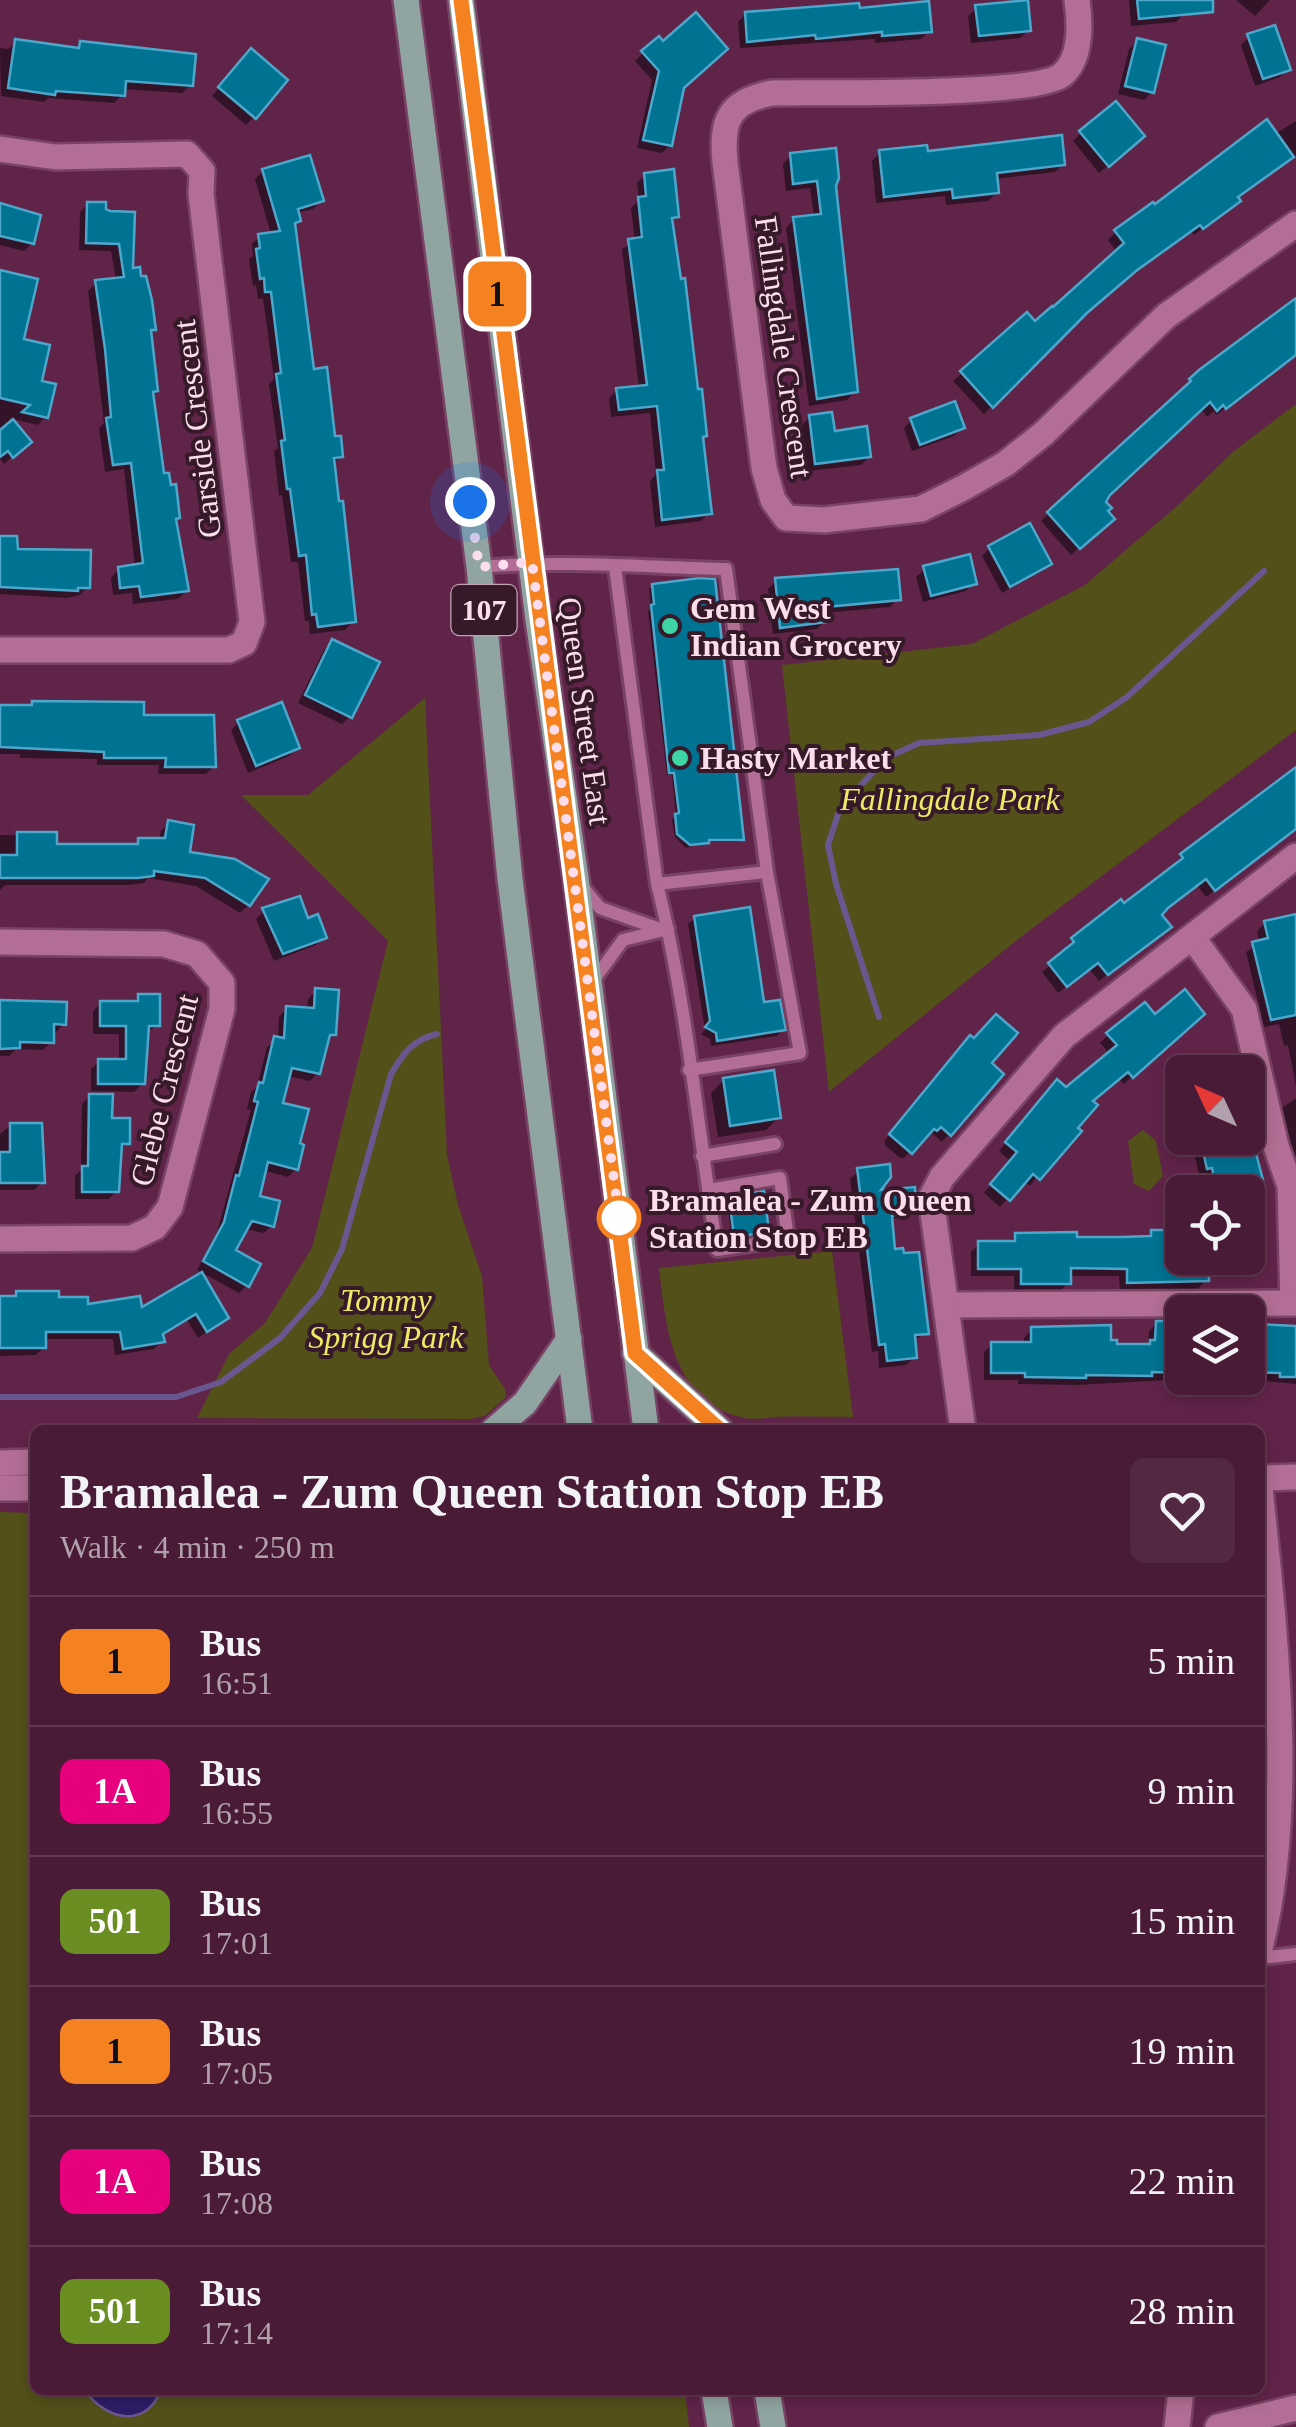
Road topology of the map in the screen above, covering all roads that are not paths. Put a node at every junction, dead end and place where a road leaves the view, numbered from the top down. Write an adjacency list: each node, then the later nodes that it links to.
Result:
1 (406, 0): 7 (main road, 107)
2 (461, 0): 6 (main road, Queen Street East / 107)
3 (1077, 0): 5 (street, Fallingdale Crescent)
4 (0, 149): 9 (street, Garside Crescent)
5 (1296, 224)
6 (532, 562): 7 (lane); 8 (lane); 12 (main road, Queen Street East / 107)
7 (479, 567): 25 (main road, 107)
8 (615, 567): 11 (lane); 13 (lane)
9 (0, 650)
10 (1296, 856): 15 (street)
11 (767, 872): 13 (lane); 18 (lane)
12 (576, 878): 14 (lane); 17 (main road, Queen Street East / 107)
13 (657, 884): 14 (lane)
14 (664, 929): 17 (lane); 18 (lane)
15 (1193, 938): 23 (street); 24 (street)
16 (0, 942): 22 (street, Glebe Crescent)
17 (590, 985): 26 (main road, Queen Street East / 107)
18 (689, 1070): 20 (lane)
19 (776, 1144): 20 (lane)
20 (702, 1156): 21 (lane)
21 (708, 1190): 21 (lane)
22 (0, 1239)
23 (1295, 1304): 24 (street)
24 (947, 1305): 31 (street)
25 (569, 1339): 27 (main road); 28 (main road, 107)
26 (635, 1353): 29 (main road, Queen Street East / 107); 30 (main road)
27 (500, 1425)
28 (579, 1425)
29 (645, 1425)
30 (714, 1425)
31 (962, 1425)
32 (30, 1462): 33 (street)
33 (0, 1463)
34 (1296, 1477): 35 (street)
35 (1265, 1478)
36 (0, 1488): 37 (street)
37 (30, 1488)
38 (1265, 1540): 39 (street)
39 (1265, 1933)
40 (1296, 1954): 41 (lane)
41 (1265, 1957)
42 (715, 2395): 46 (main road)
43 (769, 2395): 47 (main road)
44 (1180, 2395): 48 (street)
45 (1296, 2408): 49 (street)
46 (720, 2427)
47 (773, 2427)
48 (1177, 2427)
49 (1218, 2427)

